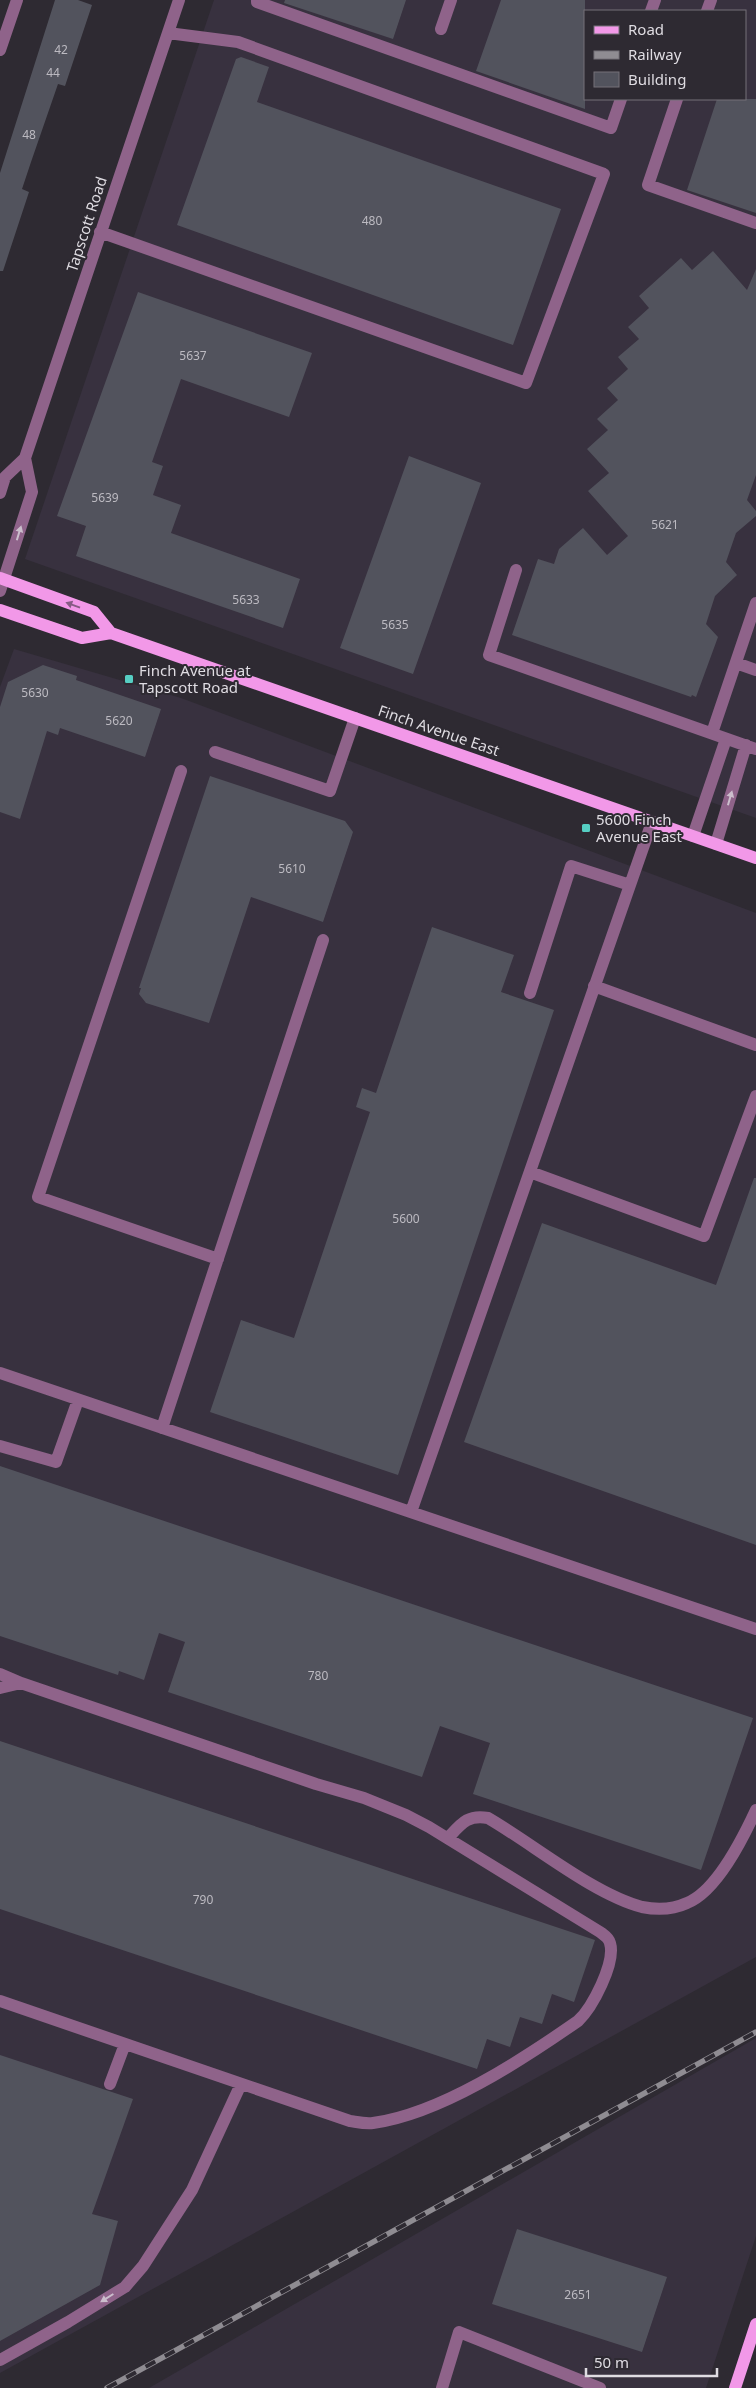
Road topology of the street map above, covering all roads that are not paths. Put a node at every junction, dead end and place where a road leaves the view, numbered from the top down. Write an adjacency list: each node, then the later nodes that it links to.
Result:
1 (17, 0): 7 (street)
2 (179, 0): 6 (street, Tapscott Road)
3 (257, 0): 8 (street)
4 (451, 0): 5 (street)
5 (441, 29)
6 (168, 33): 11 (street, Tapscott Road); 11 (street)
7 (0, 50)
8 (621, 100)
9 (677, 100): 10 (street)
10 (756, 223)
11 (100, 232): 12 (street, Tapscott Road)
12 (25, 458): 13 (street, Tapscott Road); 15 (street, Tapscott Road, one-way to 12)
13 (0, 493)
14 (516, 570): 22 (street)
15 (2, 583): 18 (main road, one-way to 15)
16 (756, 603): 19 (street)
17 (0, 610): 18 (main road, Finch Avenue East)
18 (111, 633): 21 (main road, Finch Avenue East)
19 (736, 663): 20 (street); 22 (street)
20 (756, 670)
21 (355, 718): 25 (street); 27 (main road, Finch Avenue East)
22 (712, 734): 23 (street)
23 (726, 739): 24 (street); 28 (street)
24 (751, 747): 29 (street, one-way to 24)
25 (215, 752)
26 (181, 771): 38 (street)
27 (652, 822): 28 (main road, Finch Avenue East); 31 (street)
28 (692, 836): 29 (main road, Finch Avenue East)
29 (716, 844): 30 (main road, Finch Avenue East)
30 (756, 858)
31 (630, 885): 33 (street); 34 (street)
32 (323, 940): 38 (street)
33 (594, 986): 35 (street); 37 (street)
34 (530, 993)
35 (756, 1045)
36 (756, 1096): 37 (street)
37 (530, 1172): 43 (street)
38 (218, 1258): 41 (street)
39 (0, 1373): 40 (street)
40 (78, 1400): 41 (street); 42 (street)
41 (162, 1428): 43 (street)
42 (0, 1446)
43 (411, 1512): 44 (street)
44 (756, 1629)
45 (0, 1674): 46 (street)
46 (21, 1683): 47 (street); 49 (street)
47 (0, 1688)
48 (756, 1810): 49 (street)
49 (448, 1838): 53 (street)
50 (0, 2001): 51 (street)
51 (125, 2044): 52 (street); 53 (street)
52 (110, 2084)
53 (241, 2084): 55 (street, one-way to 55)
54 (756, 2324): 58 (main road)
55 (0, 2360)
56 (442, 2388): 57 (street)
57 (600, 2388)
58 (735, 2388)

